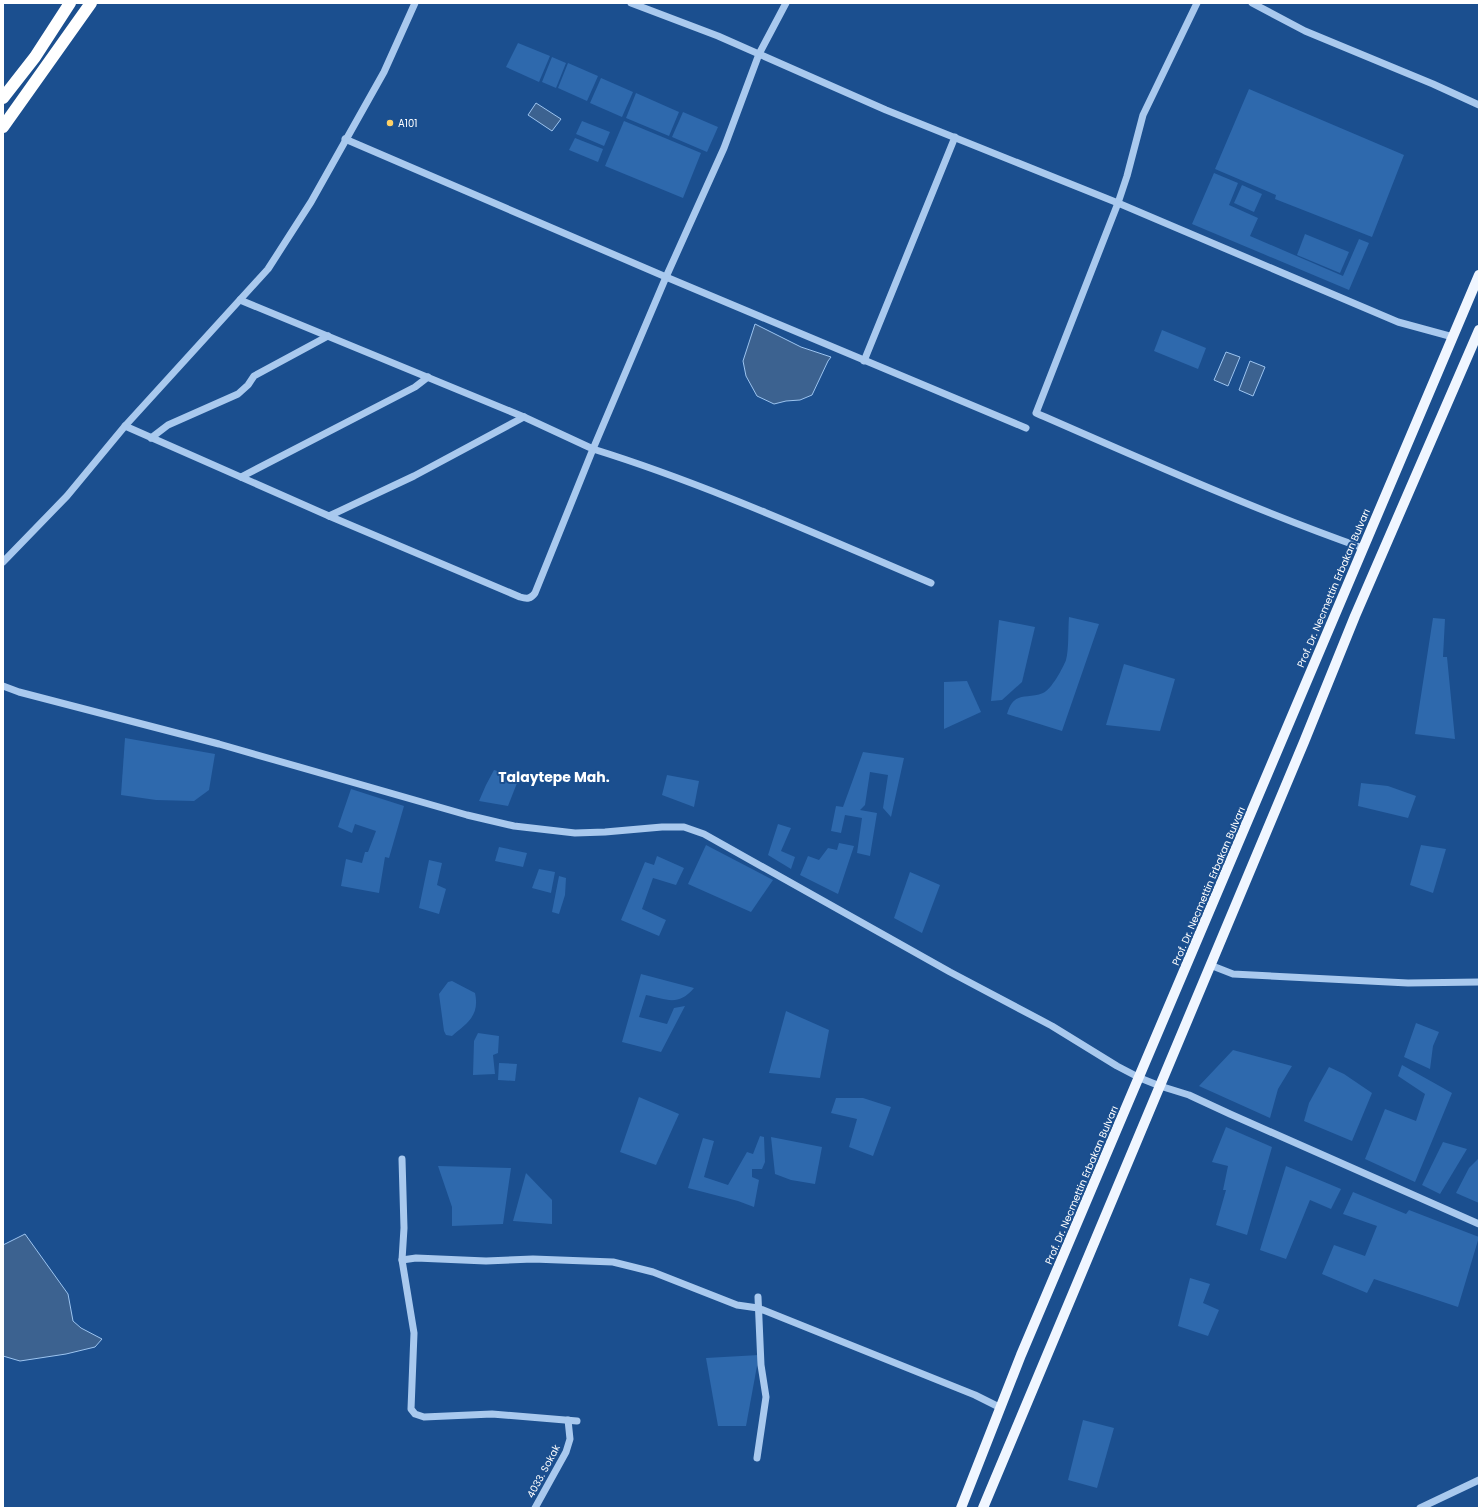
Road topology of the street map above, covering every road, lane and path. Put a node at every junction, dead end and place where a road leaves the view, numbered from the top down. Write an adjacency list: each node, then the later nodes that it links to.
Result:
1 (70, 3): 9 (highway)
2 (91, 3): 11 (highway)
3 (415, 3): 13 (street)
4 (631, 3): 8 (street)
5 (786, 3): 8 (street)
6 (1197, 3): 14 (street)
7 (1252, 3): 10 (street)
8 (759, 54): 12 (street); 16 (street)
9 (3, 98)
10 (1479, 105)
11 (3, 127)
12 (955, 137): 14 (street); 21 (street)
13 (345, 139): 16 (street); 17 (street)
14 (1118, 202): 20 (street); 30 (street)
15 (1479, 275): 20 (main road, Prof. Dr. Necmettin Erbakan Bulvarı)
16 (666, 277): 21 (street); 27 (street)
17 (240, 300): 19 (street); 24 (street)
18 (1479, 330): 34 (main road)
19 (328, 336): 22 (street); 26 (street)
20 (1453, 337): 30 (main road, Prof. Dr. Necmettin Erbakan Bulvarı)
21 (864, 361): 25 (street)
22 (428, 377): 23 (street); 28 (street)
23 (524, 417): 27 (street); 29 (street)
24 (125, 426): 26 (street); 31 (street)
25 (1026, 428)
26 (151, 438): 28 (street)
27 (593, 450): 29 (street); 32 (street)
28 (241, 477): 29 (street)
29 (329, 516)
30 (1363, 548): 36 (main road, Prof. Dr. Necmettin Erbakan Bulvarı)
31 (3, 562)
32 (931, 583)
33 (3, 686): 36 (street)
34 (1210, 965): 35 (street); 37 (main road)
35 (1479, 982)
36 (1140, 1078): 37 (street); 43 (main road, Prof. Dr. Necmettin Erbakan Bulvarı)
37 (1160, 1086): 39 (street); 50 (main road)
38 (402, 1159): 40 (street)
39 (1479, 1224)
40 (402, 1260): 42 (street); 44 (street)
41 (758, 1297): 42 (street)
42 (758, 1308): 43 (street); 46 (street)
43 (1001, 1408): 49 (main road, Prof. Dr. Necmettin Erbakan Bulvarı)
44 (568, 1420): 45 (street); 48 (street, 4033. Sokak)
45 (577, 1421)
46 (757, 1458)
47 (1479, 1480): 51 (street)
48 (535, 1508)
49 (961, 1508)
50 (983, 1508)
51 (1420, 1508)

